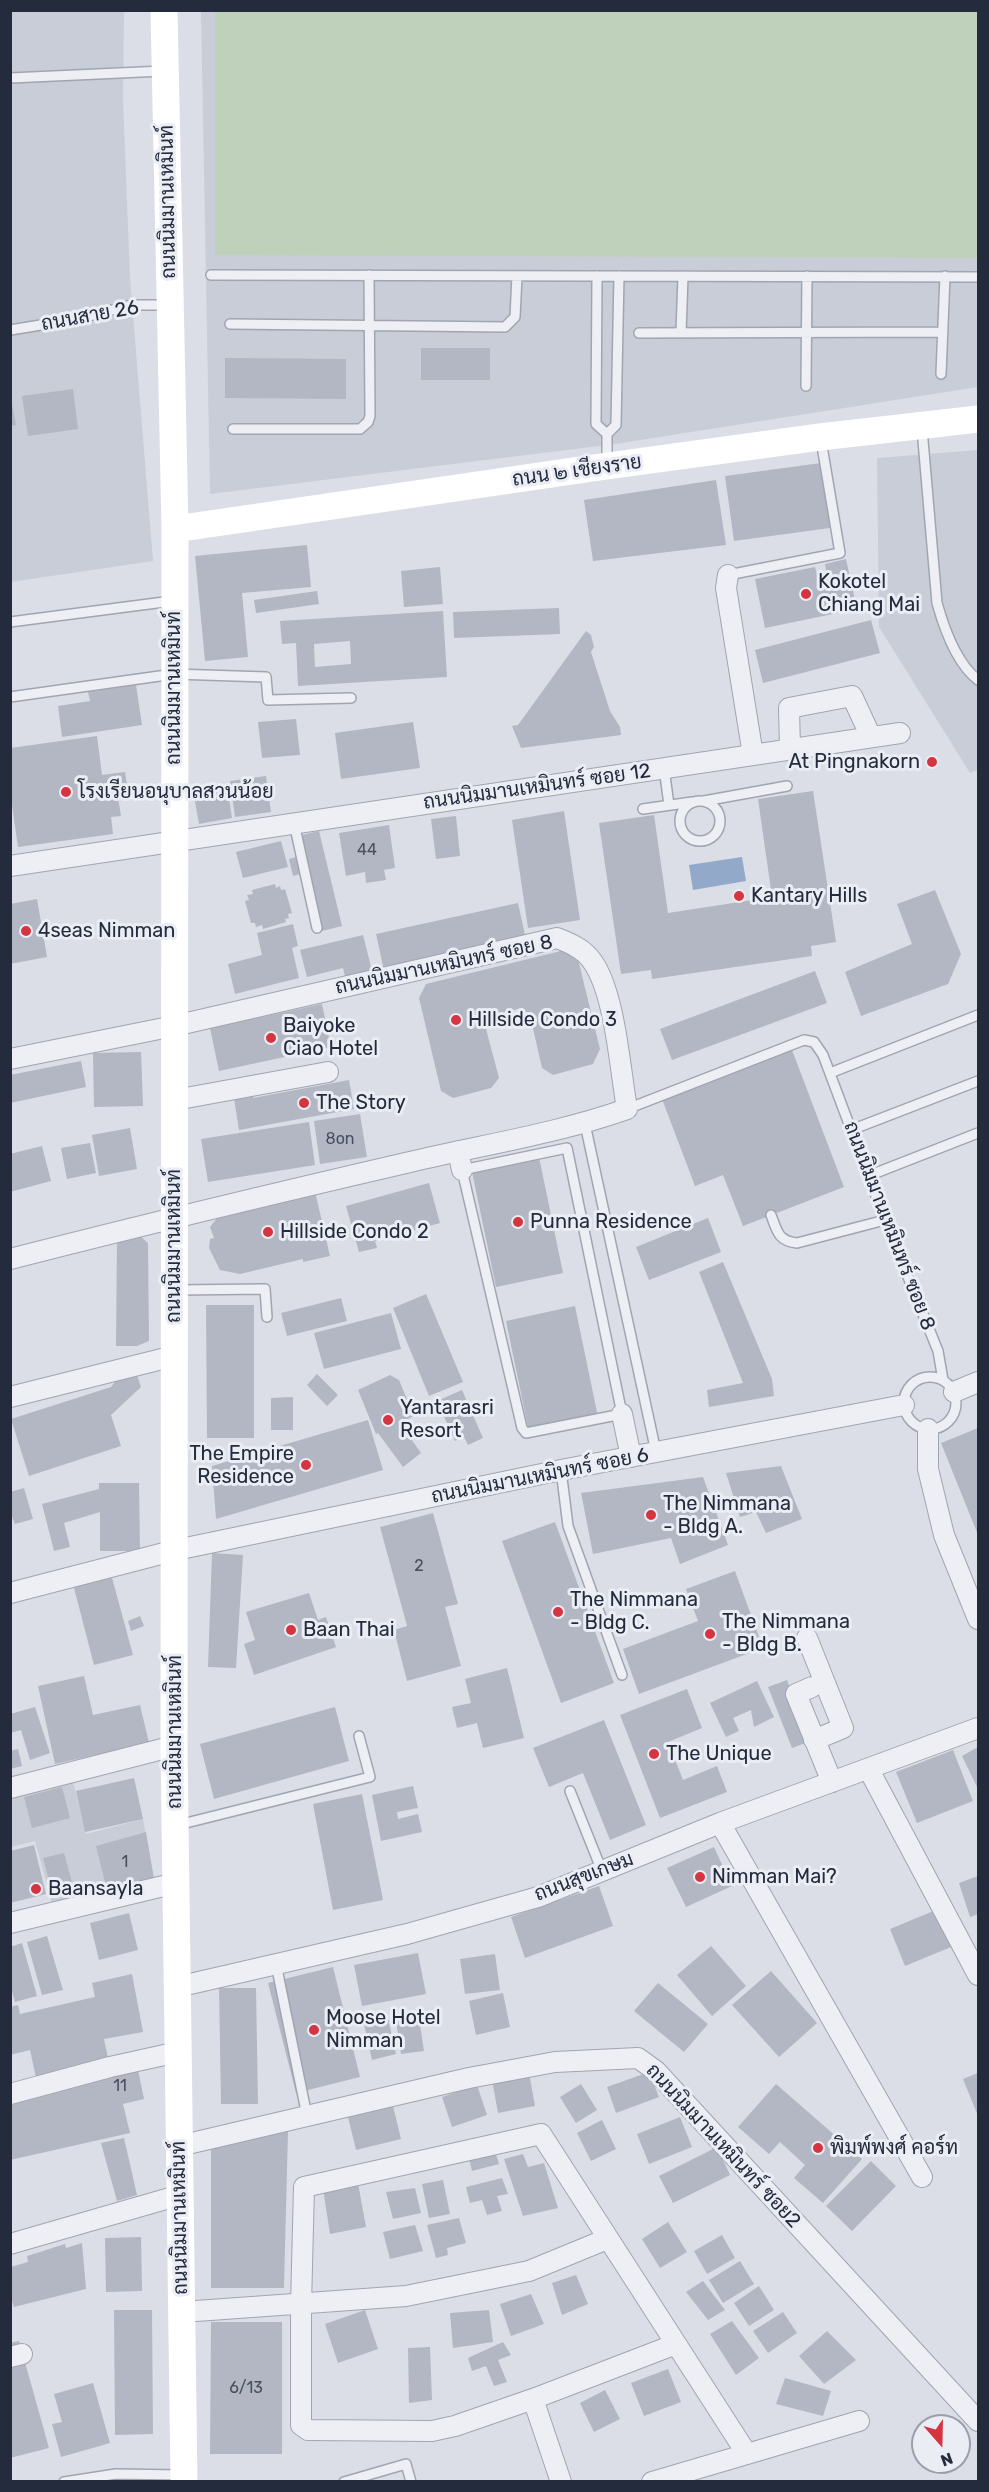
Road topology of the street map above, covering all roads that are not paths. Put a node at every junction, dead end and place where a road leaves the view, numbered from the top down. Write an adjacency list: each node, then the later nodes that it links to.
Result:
1 (164, 10): 2 (main road, ถนนนิมมานเหมินท์)
2 (165, 70): 3 (lane); 13 (main road, ถนนนิมมานเหมินท์)
3 (10, 78)
4 (211, 275): 5 (lane)
5 (369, 275): 6 (lane); 15 (lane)
6 (517, 276): 7 (lane); 15 (lane)
7 (597, 276): 8 (lane); 21 (lane)
8 (619, 276): 9 (lane); 22 (lane)
9 (683, 276): 10 (lane); 20 (lane)
10 (807, 276): 11 (lane); 17 (lane)
11 (945, 276): 12 (lane); 18 (lane)
12 (978, 277)
13 (170, 305): 16 (lane, ถนนสาย 26); 31 (main road, ถนนนิมมานเหมินท์)
14 (230, 324): 15 (lane)
15 (370, 327): 27 (lane)
16 (10, 330)
17 (806, 332): 18 (lane); 20 (lane); 24 (lane)
18 (943, 332): 23 (lane)
19 (639, 333): 20 (lane)
20 (681, 333)
21 (596, 364): 22 (lane); 28 (lane)
22 (616, 364): 28 (lane)
23 (941, 374)
24 (806, 386)
25 (978, 419): 26 (main road, ถนน ๒ เชียงราย)
26 (922, 426): 29 (main road, ถนน ๒ เชียงราย); 36 (lane)
27 (233, 429)
28 (607, 434): 30 (lane)
29 (820, 437): 30 (main road, ถนน ๒ เชียงราย); 32 (lane)
30 (607, 466): 31 (main road, ถนน ๒ เชียงราย)
31 (176, 529): 33 (main road, ถนนนิมมานเหมินท์)
32 (728, 575): 42 (street)
33 (175, 601): 34 (lane); 35 (main road, ถนนนิมมานเหมินท์)
34 (10, 622)
35 (174, 674): 37 (lane); 38 (lane); 50 (main road, ถนนนิมมานเหมินท์)
36 (978, 680)
37 (10, 697)
38 (351, 698)
39 (900, 733): 40 (street, ถนนนิมมานเหมินทร์ ซอย 12)
40 (871, 737): 41 (street, ถนนนิมมานเหมินทร์ ซอย 12); 41 (street)
41 (790, 749): 42 (street, ถนนนิมมานเหมินทร์ ซอย 12)
42 (753, 755): 43 (street, ถนนนิมมานเหมินทร์ ซอย 12)
43 (664, 768): 47 (lane); 49 (street, ถนนนิมมานเหมินทร์ ซอย 12)
44 (787, 786): 45 (lane)
45 (704, 801): 46 (lane); 46 (lane)
46 (692, 802): 47 (lane)
47 (669, 805): 48 (lane)
48 (643, 809)
49 (294, 823): 50 (street, ถนนนิมมานเหมินทร์ ซอย 12); 52 (lane)
50 (174, 841): 51 (street, ถนนนิมมานเหมินทร์ ซอย 12); 54 (main road, ถนนนิมมานเหมินท์)
51 (10, 866)
52 (317, 928)
53 (978, 1016): 57 (lane)
54 (174, 1026): 55 (street, ถนนนิมมานเหมินทร์ ซอย 8); 59 (main road, ถนนนิมมานเหมินท์); 60 (street, ถนนนิมมานเหมินทร์ ซอย 8)
55 (10, 1059)
56 (328, 1072): 59 (street)
57 (830, 1073): 60 (lane, ถนนนิมมานเหมินทร์ ซอย 8); 62 (lane, ถนนนิมมานเหมินทร์ ซอย 8)
58 (978, 1081): 62 (lane)
59 (174, 1100): 68 (main road, ถนนนิมมานเหมินท์)
60 (627, 1109): 61 (street)
61 (585, 1124): 64 (street); 80 (lane)
62 (851, 1130): 66 (lane, ถนนนิมมานเหมินทร์ ซอย 8)
63 (978, 1133): 66 (lane)
64 (458, 1150): 65 (street); 68 (street)
65 (462, 1170): 78 (lane); 78 (lane)
66 (868, 1176): 69 (lane, ถนนนิมมานเหมินทร์ ซอย 8)
67 (771, 1215): 69 (lane)
68 (174, 1216): 70 (street); 71 (main road, ถนนนิมมานเหมินท์)
69 (885, 1220): 75 (lane, ถนนนิมมานเหมินทร์ ซอย 8)
70 (10, 1259)
71 (174, 1290): 72 (lane); 73 (main road, ถนนนิมมานเหมินท์)
72 (267, 1317)
73 (174, 1356): 76 (street); 83 (main road, ถนนนิมมานเหมินท์)
74 (978, 1382): 75 (street)
75 (948, 1386): 77 (lane); 79 (lane)
76 (10, 1397)
77 (904, 1405): 79 (lane); 80 (street, ถนนนิมมานเหมินทร์ ซอย 6)
78 (622, 1414): 81 (street)
79 (928, 1429): 85 (street)
80 (656, 1452): 81 (street, ถนนนิมมานเหมินทร์ ซอย 6)
81 (631, 1457): 82 (street, ถนนนิมมานเหมินทร์ ซอย 6)
82 (561, 1470): 83 (street, ถนนนิมมานเหมินทร์ ซอย 6); 87 (lane)
83 (176, 1550): 84 (street, ถนนนิมมานเหมินทร์ ซอย 6); 92 (main road, ถนนนิมมานเหมินท์)
84 (10, 1593)
85 (978, 1619)
86 (807, 1638): 91 (street)
87 (622, 1675)
88 (812, 1687): 91 (street)
89 (978, 1728): 93 (street, ถนนสุขเกษม)
90 (359, 1736): 98 (lane)
91 (814, 1740): 94 (street)
92 (174, 1746): 95 (street); 98 (main road, ถนนนิมมานเหมินท์)
93 (868, 1770): 94 (street, ถนนสุขเกษม); 103 (street)
94 (832, 1782): 97 (street, ถนนสุขเกษม)
95 (10, 1788)
96 (570, 1791): 99 (lane)
97 (720, 1823): 99 (street, ถนนสุขเกษม); 109 (street)
98 (175, 1826): 100 (main road, ถนนนิมมานเหมินท์)
99 (602, 1871): 102 (street, ถนนสุขเกษม)
100 (176, 1883): 101 (street); 104 (main road, ถนนนิมมานเหมินท์)
101 (10, 1923)
102 (276, 1964): 104 (street, ถนนสุขเกษม); 107 (lane)
103 (978, 1975)
104 (177, 1987): 105 (main road, ถนนนิมมานเหมินท์)
105 (178, 2052): 106 (street); 108 (main road, ถนนนิมมานเหมินท์)
106 (10, 2094)
107 (307, 2116): 108 (street, ถนนนิมมานเหมินทร์ ซอย2); 118 (street, ถนนนิมมานเหมินทร์ ซอย2)
108 (179, 2146): 110 (main road, ถนนนิมมานเหมินท์)
109 (922, 2177)
110 (180, 2195): 112 (street); 114 (main road, ถนนนิมมานเหมินท์)
111 (607, 2239): 113 (street); 113 (street); 115 (street)
112 (10, 2244)
113 (301, 2305): 114 (street); 116 (street)
114 (182, 2312): 120 (main road, ถนนนิมมานเหมินท์)
115 (676, 2344): 116 (street); 119 (street)
116 (532, 2399): 124 (street)
117 (859, 2421): 119 (street)
118 (978, 2421)
119 (747, 2454): 125 (street)
120 (184, 2479): 121 (lane)
121 (64, 2481)
122 (344, 2481): 123 (lane)
123 (411, 2481)
124 (561, 2481)
125 (652, 2481)

